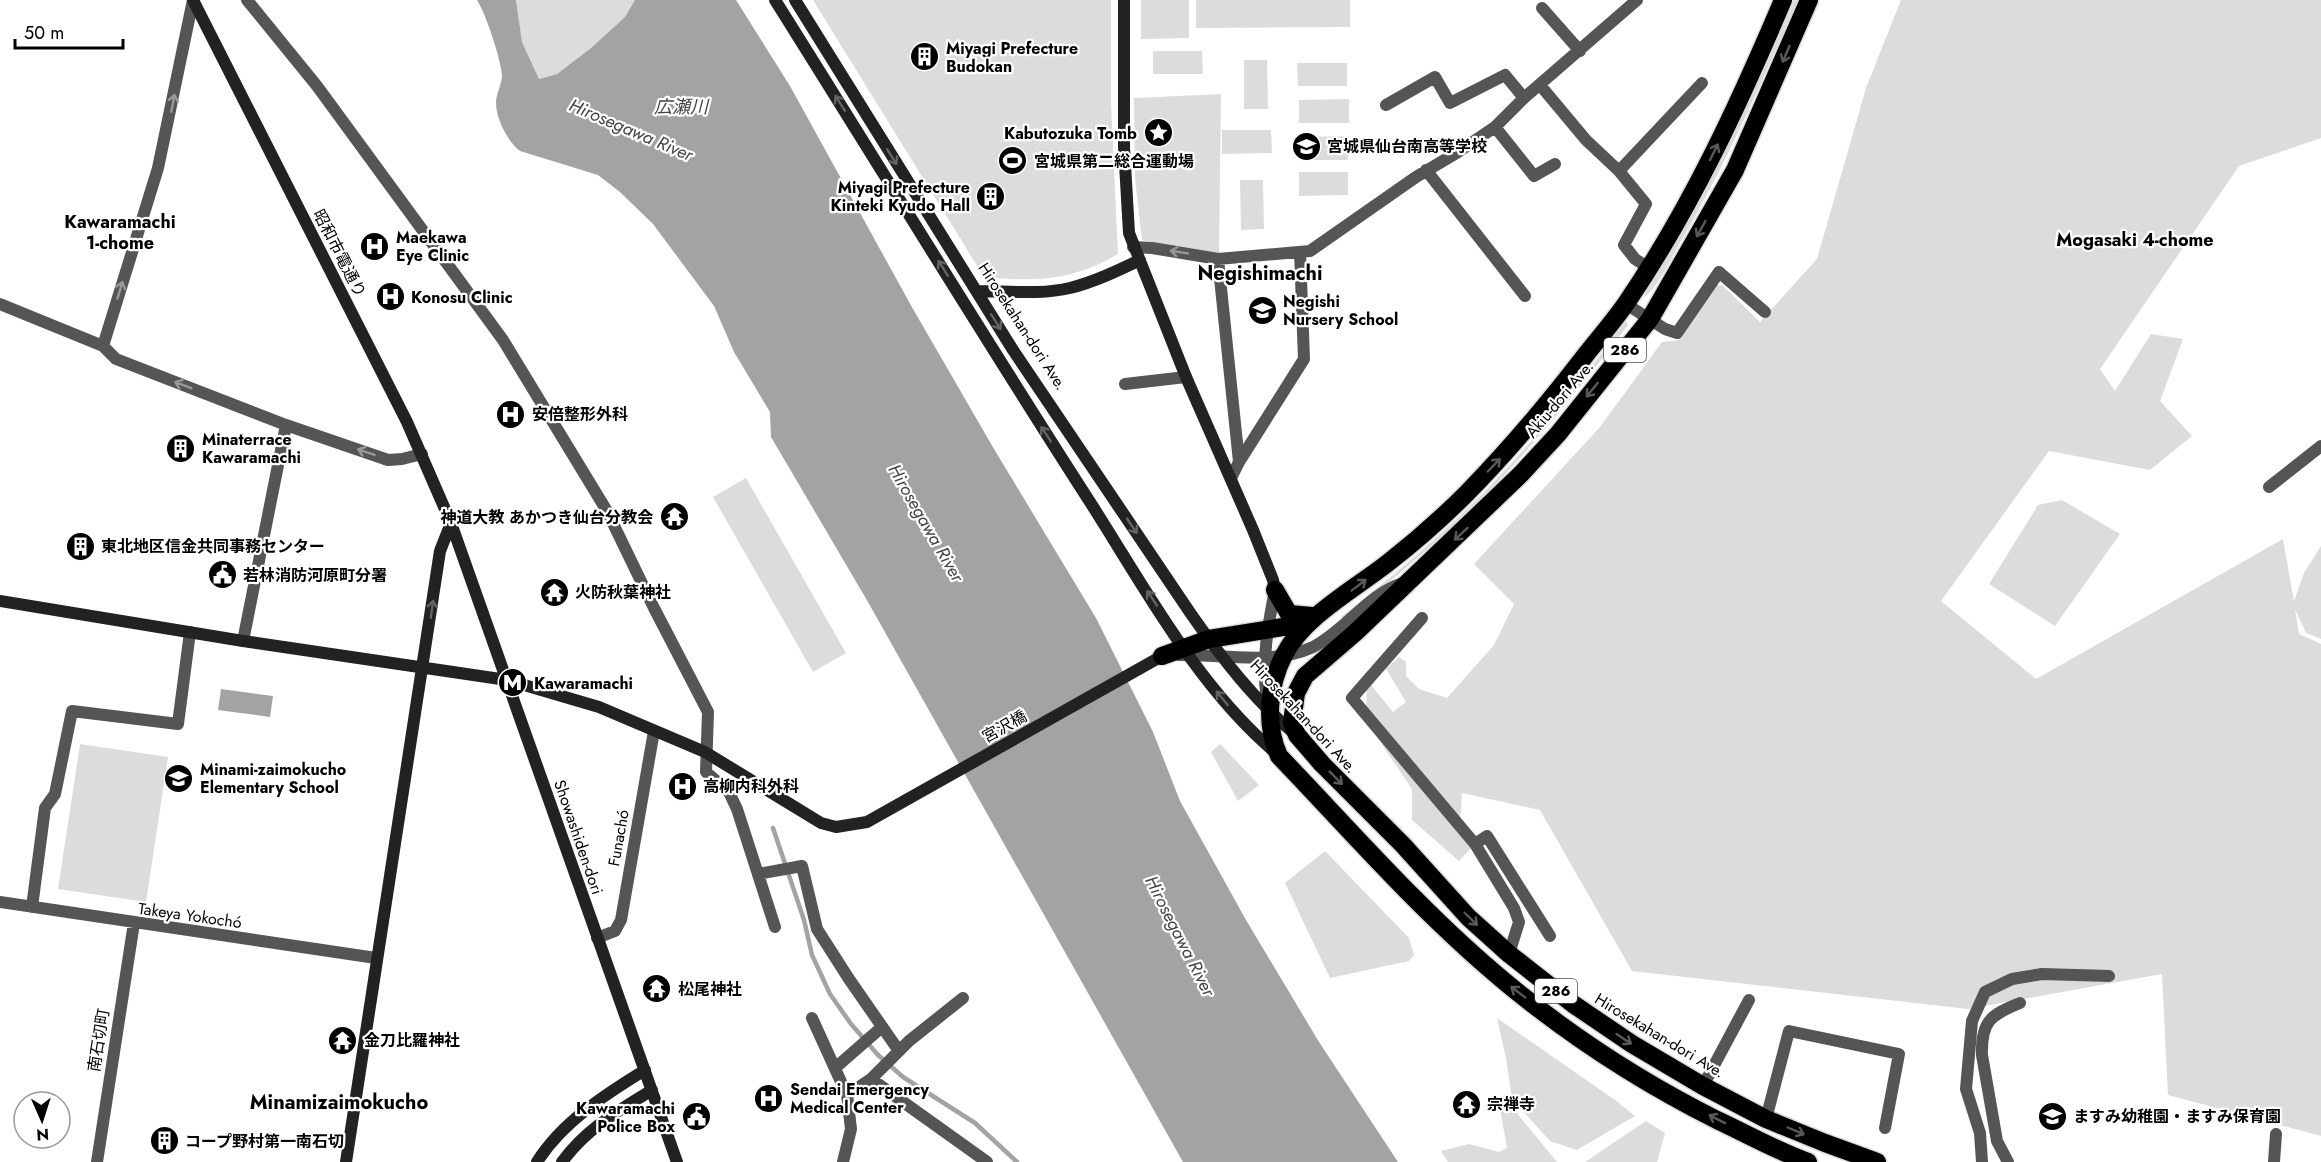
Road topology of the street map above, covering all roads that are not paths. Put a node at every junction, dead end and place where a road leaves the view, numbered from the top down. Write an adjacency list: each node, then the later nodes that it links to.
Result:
1 (193, 0): 30 (street, one-way to 1); 35 (street, 昭和市電通り)
2 (247, 0): 58 (street)
3 (775, 0): 49 (street, one-way to 3)
4 (795, 0): 24 (street, Hirosekahan-dori Ave., one-way to 24)
5 (1124, 0): 19 (street)
6 (1637, 0): 10 (street)
7 (1783, 0): 23 (highway, 286, one-way to 7)
8 (1809, 0): 29 (highway, Akiu-dori Ave. / 286, one-way to 29)
9 (1542, 8): 10 (street)
10 (1580, 51): 12 (street)
11 (1702, 83): 18 (street)
12 (1540, 85): 13 (street); 18 (street)
13 (1524, 98): 14 (street); 15 (street)
14 (1386, 105)
15 (1495, 127): 16 (street); 17 (street)
16 (1555, 164)
17 (1426, 170): 20 (street); 25 (street)
18 (1619, 171): 23 (street)
19 (1134, 248): 21 (street, one-way to 19); 22 (street)
20 (1300, 252): 21 (street); 36 (street)
21 (1218, 259): 36 (street)
22 (1140, 260): 24 (street); 31 (street)
23 (1649, 268): 27 (highway, 286)
24 (977, 291): 47 (street, Hirosekahan-dori Ave., one-way to 47)
25 (1525, 296)
26 (0, 304): 30 (street)
27 (1626, 304): 29 (street); 43 (highway, 286, one-way to 27)
28 (1765, 312): 29 (street)
29 (1650, 319): 40 (highway, Akiu-dori Ave. / 286, one-way to 40)
30 (103, 346): 33 (street, one-way to 30)
31 (1186, 377): 32 (street); 37 (street)
32 (1125, 384)
33 (286, 425): 35 (street, one-way to 33); 48 (street)
34 (2321, 446): 38 (street)
35 (422, 454): 39 (street, 昭和市電通り)
36 (1239, 462): 37 (street)
37 (1231, 478): 41 (street)
38 (2269, 487)
39 (451, 523): 53 (street, one-way to 39); 54 (street, Showashiden-dori)
40 (1410, 580): 51 (street); 57 (highway, Akiu-dori Ave. / 286)
41 (1275, 590): 43 (highway); 45 (street)
42 (0, 601): 46 (street)
43 (1317, 616): 45 (highway); 51 (highway, 286)
44 (1422, 618): 60 (street)
45 (1267, 630): 47 (highway); 51 (street)
46 (190, 632): 48 (street); 63 (street)
47 (1209, 639): 49 (highway); 50 (street, Hirosekahan-dori Ave.)
48 (243, 642): 53 (street)
49 (1186, 651): 50 (street); 52 (highway); 59 (street, one-way to 49)
50 (1223, 656): 51 (street); 55 (street, Hirosekahan-dori Ave.)
51 (1275, 656): 55 (highway, 286)
52 (1160, 657): 58 (street, 宮沢橋)
53 (423, 667): 54 (street); 69 (street)
54 (507, 680): 56 (street); 67 (street, Showashiden-dori)
55 (1270, 712): 57 (street, Hirosekahan-dori Ave.); 59 (highway, 286)
56 (654, 731): 58 (street); 67 (street, Funachó)
57 (1297, 735): 68 (highway, Hirosekahan-dori Ave. / 286, one-way to 68)
58 (705, 752): 61 (street)
59 (1278, 756): 93 (highway, 286, one-way to 59)
60 (1475, 844): 66 (street); 68 (street)
61 (764, 873): 65 (street); 75 (street)
62 (0, 902): 63 (street, Takeya Yokochó)
63 (32, 907): 64 (street, Takeya Yokochó)
64 (134, 923): 69 (street, Takeya Yokochó); 86 (street, 南石切町)
65 (775, 927)
66 (1550, 936)
67 (597, 938): 78 (street, Showashiden-dori)
68 (1509, 954): 80 (highway, Hirosekahan-dori Ave. / 286, one-way to 80)
69 (376, 958): 87 (street)
70 (2109, 976): 95 (street)
71 (963, 998): 76 (street)
72 (1749, 1000): 80 (street)
73 (2020, 1003): 96 (street)
74 (812, 1018): 77 (street)
75 (882, 1027): 76 (street); 77 (street)
76 (896, 1054): 79 (street)
77 (835, 1068): 82 (street)
78 (645, 1070): 81 (street, Showashiden-dori); 88 (street)
79 (874, 1076): 82 (street); 92 (street)
80 (1703, 1086): 83 (highway, Hirosekahan-dori Ave. / 286)
81 (651, 1090): 89 (street); 90 (street, Showashiden-dori)
82 (847, 1095): 91 (street)
83 (1766, 1119): 84 (street); 94 (highway, Hirosekahan-dori Ave. / 286, one-way to 94)
84 (1885, 1128)
85 (2276, 1134): 97 (street)
86 (97, 1162)
87 (346, 1162)
88 (537, 1162)
89 (562, 1162)
90 (677, 1162)
91 (843, 1162)
92 (987, 1162)
93 (1808, 1162)
94 (1877, 1162)
95 (1982, 1162)
96 (2008, 1162)
97 (2274, 1162)

